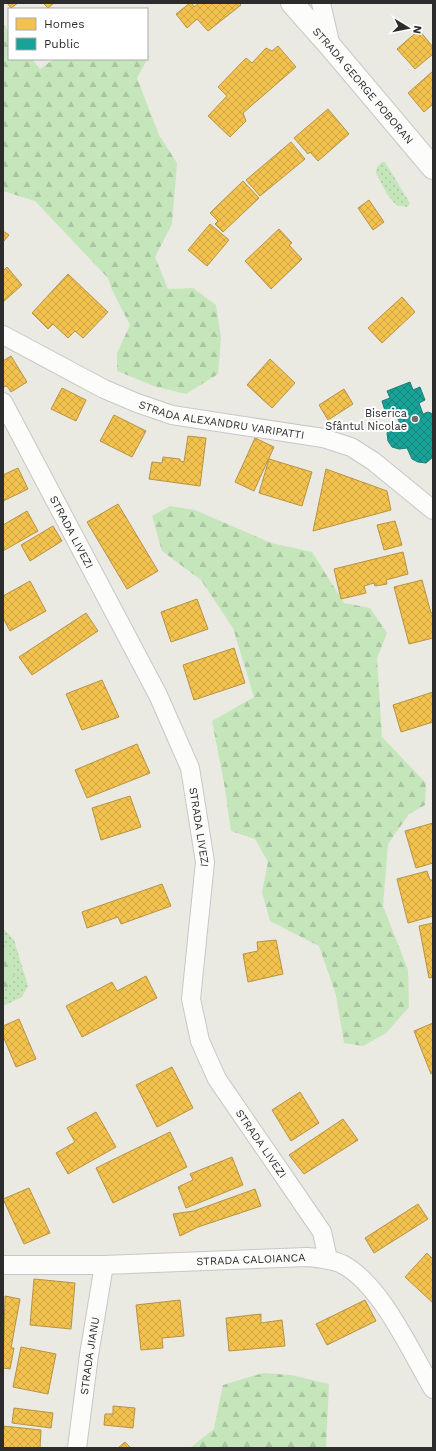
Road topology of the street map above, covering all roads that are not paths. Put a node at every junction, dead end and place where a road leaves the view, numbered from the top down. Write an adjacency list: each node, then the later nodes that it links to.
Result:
1 (292, 3): 3 (main road, STRADA GEORGE POBORAN)
2 (321, 3): 3 (street)
3 (331, 47): 4 (main road, STRADA GEORGE POBORAN)
4 (433, 168)
5 (3, 335): 7 (street, STRADA ALEXANDRU VARIPATTI)
6 (3, 402): 8 (street, STRADA LIVEZI)
7 (433, 510)
8 (328, 1259): 10 (street, STRADA CALOIANCA); 11 (street, STRADA CALOIANCA)
9 (3, 1265): 10 (street, STRADA CALOIANCA)
10 (104, 1265): 12 (street, STRADA JIANU)
11 (433, 1389)
12 (77, 1448)

